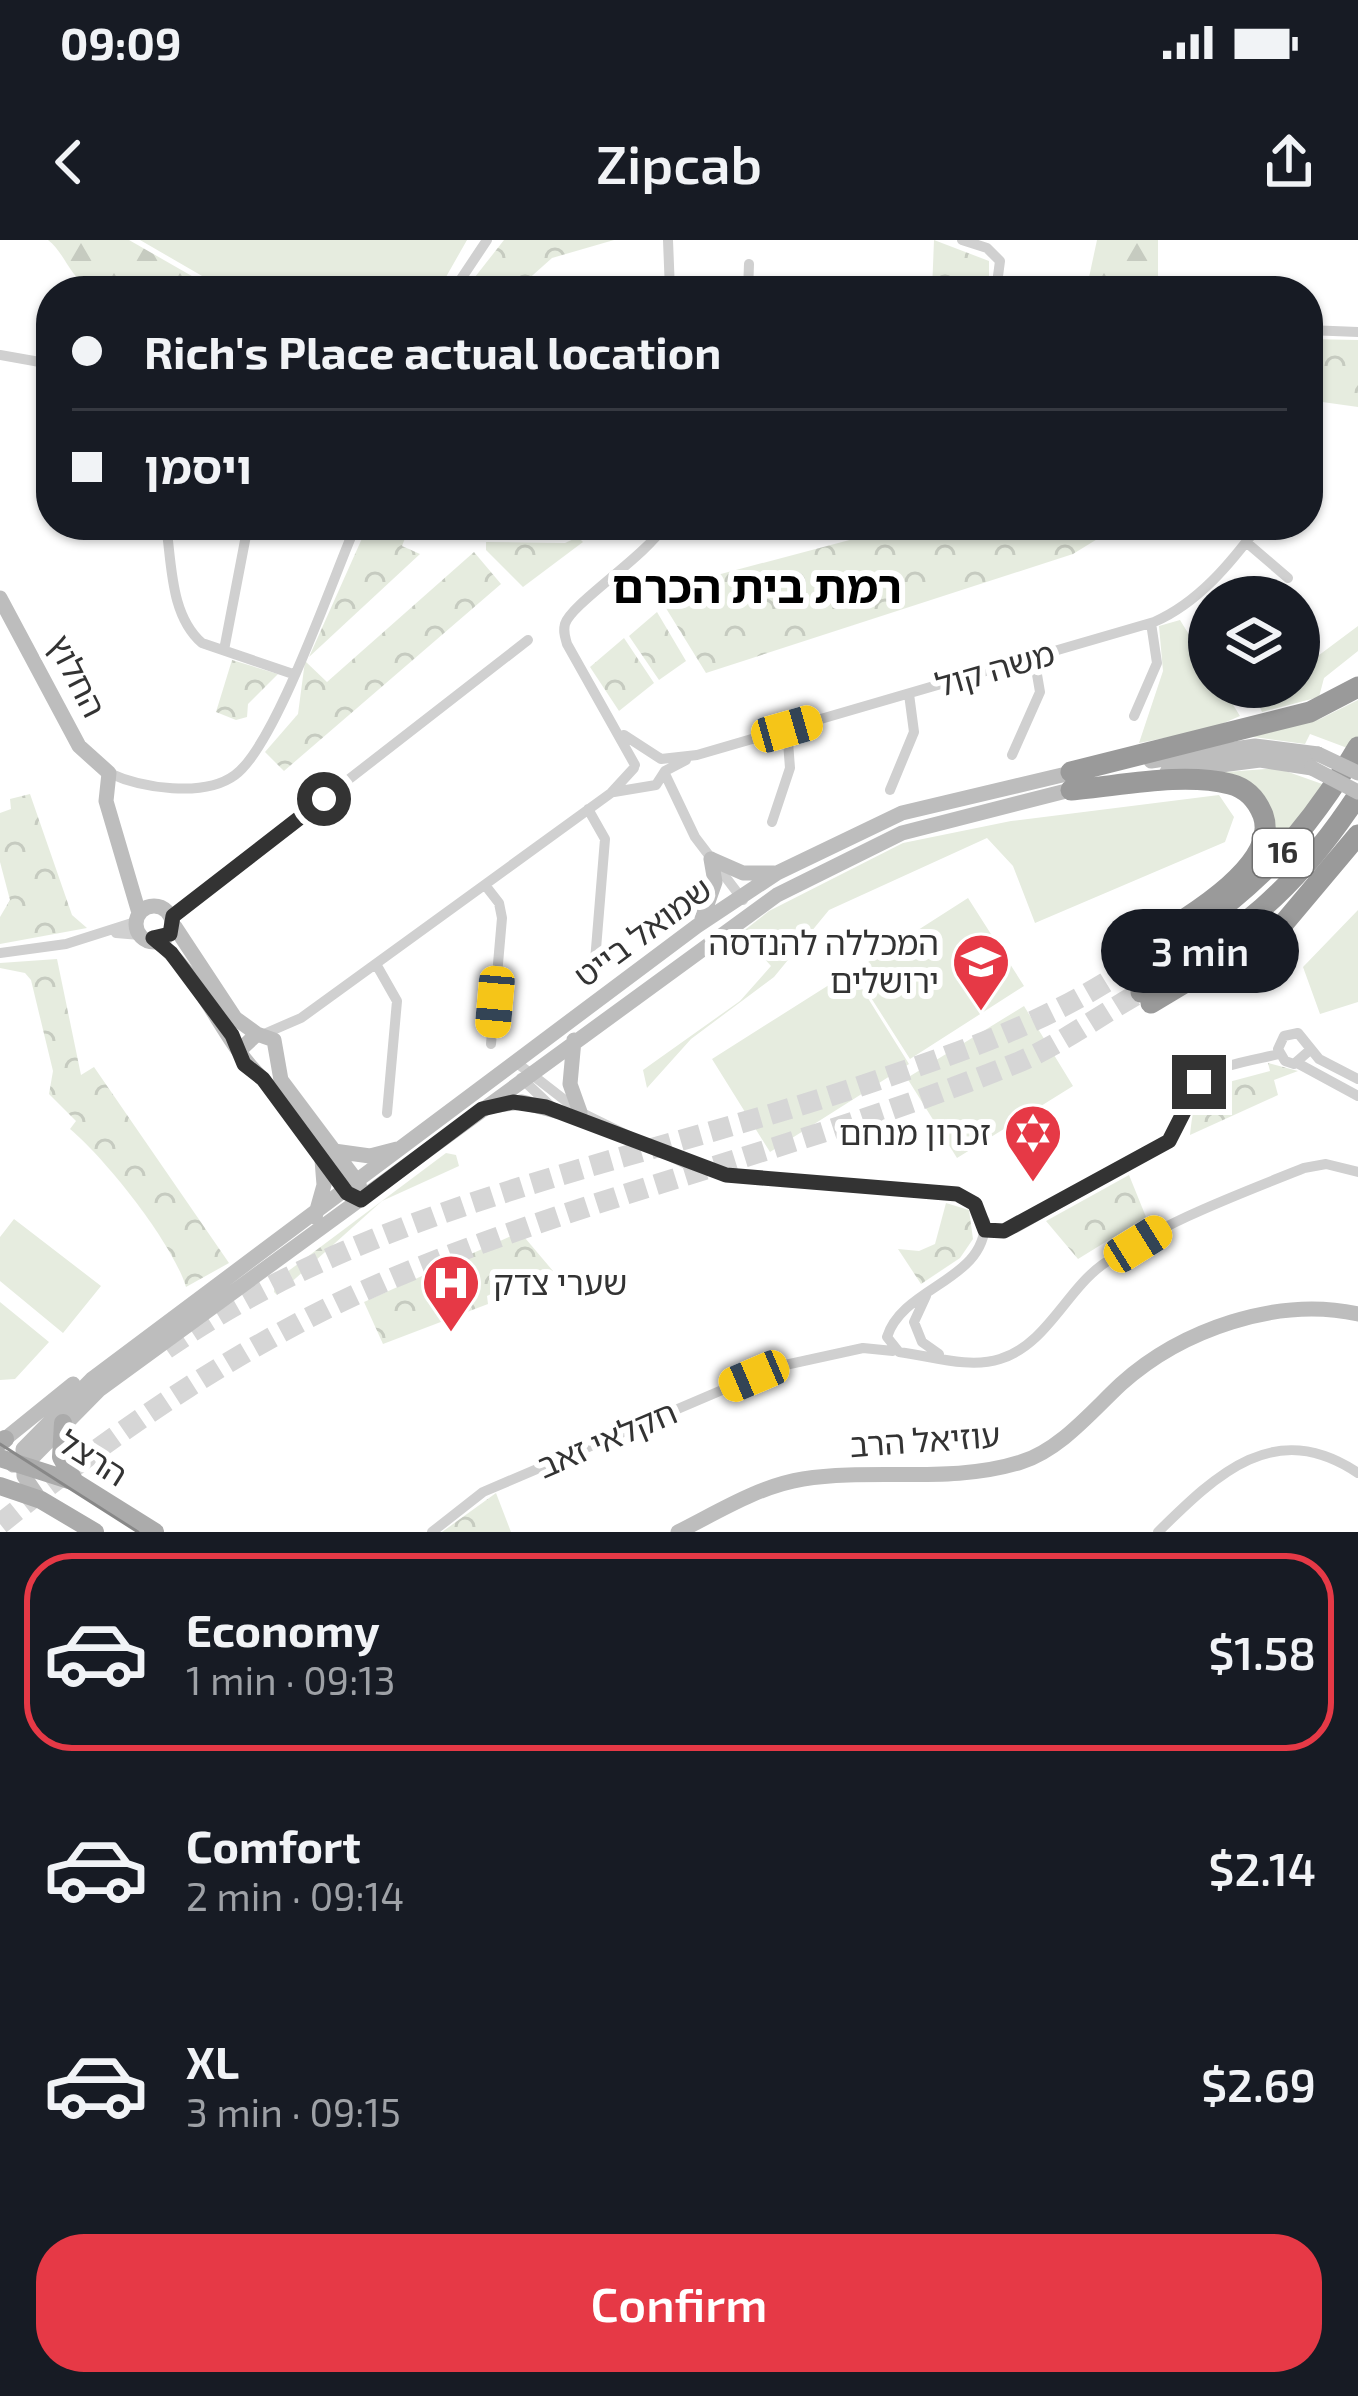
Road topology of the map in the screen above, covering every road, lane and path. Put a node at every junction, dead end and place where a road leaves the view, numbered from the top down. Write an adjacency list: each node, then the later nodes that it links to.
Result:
1 (487, 240): 5 (street)
2 (668, 240): 6 (street)
3 (962, 240): 8 (street)
4 (748, 265): 7 (street)
5 (463, 276)
6 (669, 276)
7 (748, 276)
8 (998, 276)
9 (1323, 331): 10 (street)
10 (1358, 332)
11 (0, 355): 12 (street)
12 (36, 361)
13 (169, 540): 22 (street)
14 (245, 540): 22 (street)
15 (350, 540): 24 (street)
16 (653, 540): 29 (street)
17 (1246, 542): 18 (street); 20 (street, משה קול)
18 (1286, 576)
19 (0, 598): 35 (street, החלוץ)
20 (1151, 623): 23 (street, משה קול); 27 (street)
21 (528, 640): 52 (street)
22 (224, 650): 24 (street)
23 (1034, 657): 26 (street, משה קול); 31 (street)
24 (293, 674): 35 (street)
25 (1358, 687): 37 (highway)
26 (909, 694): 28 (street, משה קול); 39 (street)
27 (1134, 716)
28 (787, 729): 33 (street, משה קול); 44 (street)
29 (624, 735): 33 (street); 34 (street)
30 (1358, 747): 37 (highway, 16)
31 (1012, 755)
32 (1315, 761): 36 (street, שמואל בייט, bridge); 37 (street, שמואל בייט); 41 (street, שמואל בייט, bridge)
33 (660, 765): 34 (street); 38 (street); 42 (street)
34 (635, 766): 38 (street); 40 (street)
35 (109, 773): 55 (street)
36 (1358, 773)
37 (1071, 781): 48 (street, שמואל בייט); 51 (street, שמואל בייט)
38 (649, 786): 40 (street); 42 (street)
39 (890, 790)
40 (611, 793): 43 (street)
41 (1358, 794): 53 (highway, 16)
42 (677, 808): 47 (street)
43 (588, 809): 49 (street); 57 (street)
44 (772, 822)
45 (1358, 835): 53 (highway)
46 (1358, 853): 53 (highway)
47 (711, 859): 48 (street); 50 (street); 54 (street)
48 (777, 873): 50 (street, שמואל בייט)
49 (484, 885): 58 (street); 62 (street)
50 (740, 897): 51 (street); 54 (street, שמואל בייט)
51 (756, 908): 61 (street, שמואל בייט)
52 (174, 922): 55 (street); 55 (street); 60 (street)
53 (1285, 923)
54 (697, 926): 68 (street, שמואל בייט)
55 (141, 927): 56 (street); 63 (street)
56 (0, 953)
57 (595, 961)
58 (376, 964): 59 (street); 75 (street)
59 (301, 1018): 60 (street); 66 (street)
60 (261, 1034): 63 (street); 66 (street)
61 (574, 1040): 68 (street, שמואל בייט); 74 (street)
62 (491, 1044)
63 (241, 1049): 69 (street)
64 (1310, 1050): 65 (street); 67 (street); 70 (street)
65 (1279, 1054): 67 (street); 82 (street)
66 (278, 1056): 69 (street); 78 (street)
67 (1299, 1064): 71 (street)
68 (523, 1071): 72 (street, שמואל בייט); 73 (street); 74 (street); 77 (street, שמואל בייט)
69 (256, 1073): 78 (street)
70 (1358, 1078)
71 (1358, 1096)
72 (482, 1109): 73 (street); 80 (street, שמואל בייט)
73 (556, 1111): 76 (street)
74 (580, 1112): 76 (street)
75 (387, 1113)
76 (621, 1136): 82 (street)
77 (417, 1141): 78 (street); 80 (street, שמואל בייט)
78 (328, 1154): 80 (street); 81 (street)
79 (1358, 1172): 89 (street)
80 (356, 1192): 81 (street, שמואל בייט); 90 (street, שמואל בייט)
81 (314, 1217): 91 (street, שמואל בייט)
82 (985, 1230): 83 (street)
83 (932, 1288): 85 (street); 86 (street)
84 (1358, 1314): 99 (street, עוזיאל הרב)
85 (891, 1327): 86 (street); 87 (street); 88 (street)
86 (917, 1331): 88 (street); 89 (street)
87 (863, 1348): 88 (street); 98 (street, חקלאי זאב)
88 (899, 1352): 89 (street)
89 (964, 1361)
90 (63, 1423): 91 (street, שמואל בייט); 93 (main road)
91 (10, 1451): 93 (main road, הרצל); 95 (street)
92 (1358, 1473): 100 (street)
93 (75, 1482): 97 (main road, הרצל)
94 (0, 1486): 95 (main road, הרצל)
95 (41, 1501): 96 (main road, הרצל)
96 (95, 1532)
97 (155, 1532)
98 (432, 1532)
99 (678, 1532)
100 (1158, 1532)

